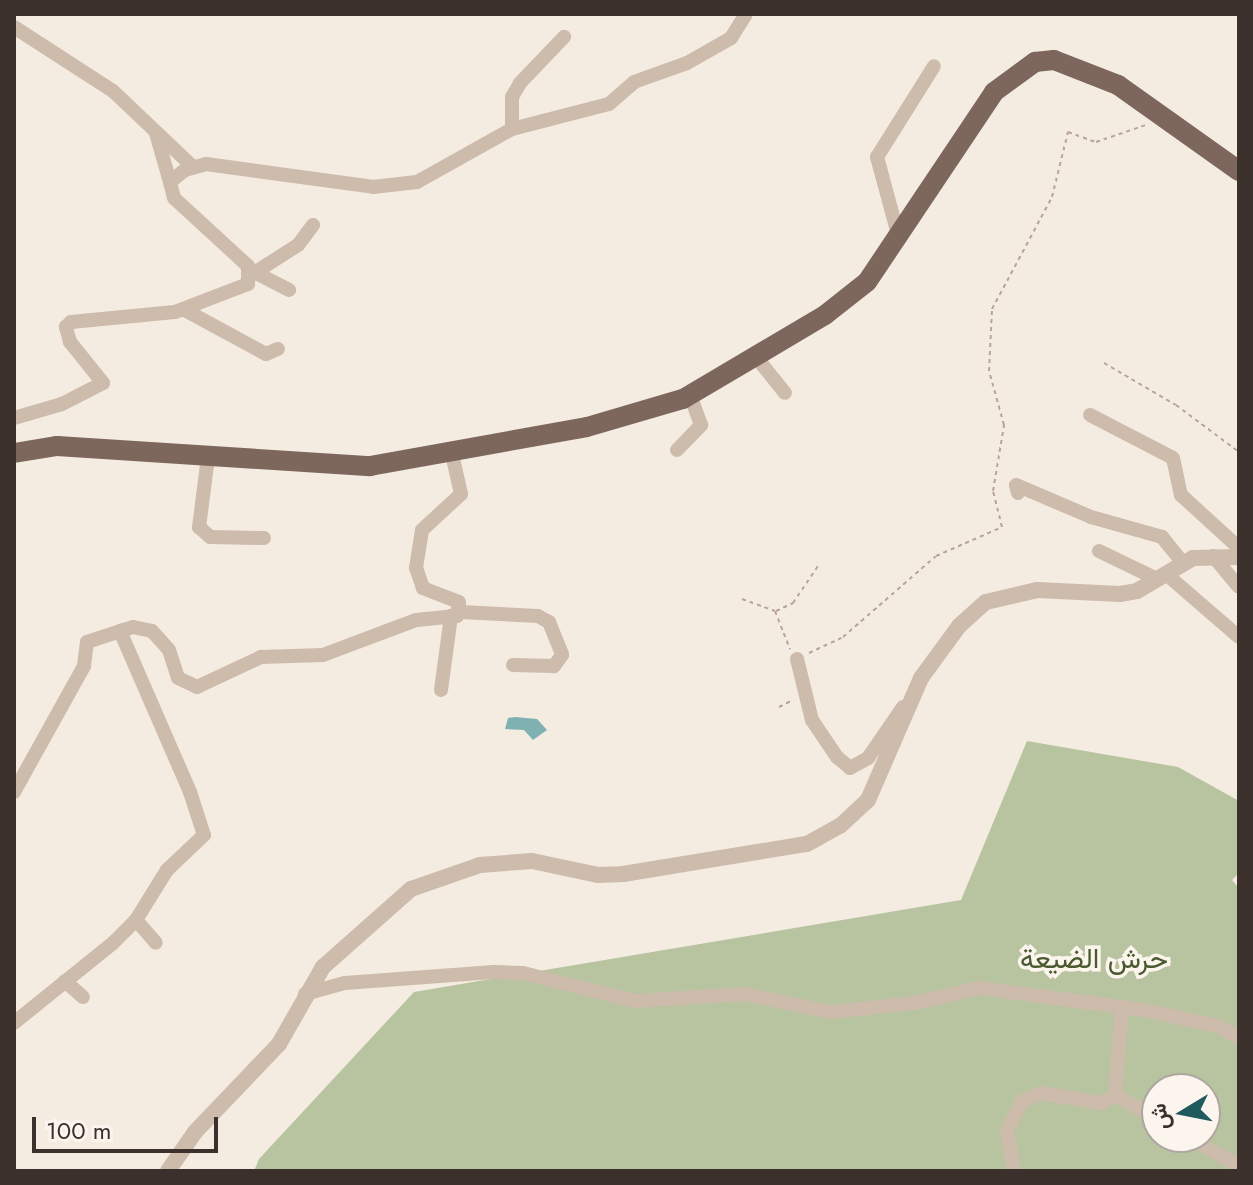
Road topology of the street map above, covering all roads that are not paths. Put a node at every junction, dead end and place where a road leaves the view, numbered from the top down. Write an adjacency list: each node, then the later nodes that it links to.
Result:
1 (746, 14): 5 (street)
2 (14, 27): 6 (street)
3 (564, 37): 5 (street)
4 (934, 66): 11 (street)
5 (512, 129): 7 (street)
6 (156, 133): 7 (street); 9 (street)
7 (193, 167): 9 (street)
8 (1239, 171): 11 (main road)
9 (170, 182): 12 (street)
10 (313, 225): 12 (street)
11 (899, 239): 16 (main road)
12 (254, 274): 13 (street); 14 (street)
13 (289, 290)
14 (183, 309): 15 (street); 20 (street)
15 (278, 349)
16 (756, 357): 17 (street); 18 (main road)
17 (785, 393)
18 (690, 395): 21 (street); 23 (main road)
19 (1090, 415): 27 (street)
20 (14, 418)
21 (677, 450)
22 (14, 453): 24 (main road)
23 (452, 454): 24 (main road); 34 (street)
24 (208, 457): 26 (street)
25 (1018, 493): 31 (street)
26 (264, 538)
27 (1239, 548)
28 (1099, 551): 32 (street)
29 (1213, 556): 30 (street); 31 (street); 33 (street)
30 (1239, 557)
31 (1182, 562): 32 (street)
32 (1162, 576): 36 (street); 40 (street)
33 (1239, 587)
34 (456, 614): 35 (street); 38 (street); 39 (street)
35 (120, 631): 41 (street); 42 (street)
36 (1239, 637)
37 (797, 659): 40 (street)
38 (513, 665)
39 (441, 690)
40 (912, 693): 45 (street)
41 (14, 792)
42 (136, 920): 43 (street); 44 (street)
43 (156, 943)
44 (65, 981): 46 (street); 48 (street)
45 (304, 994): 47 (street); 54 (street)
46 (83, 997)
47 (1122, 1007): 49 (street); 50 (street)
48 (14, 1023)
49 (1239, 1038)
50 (1115, 1095): 51 (street); 55 (street)
51 (1141, 1110)
52 (1216, 1153): 53 (street)
53 (1239, 1166)
54 (168, 1171)
55 (1014, 1171)

